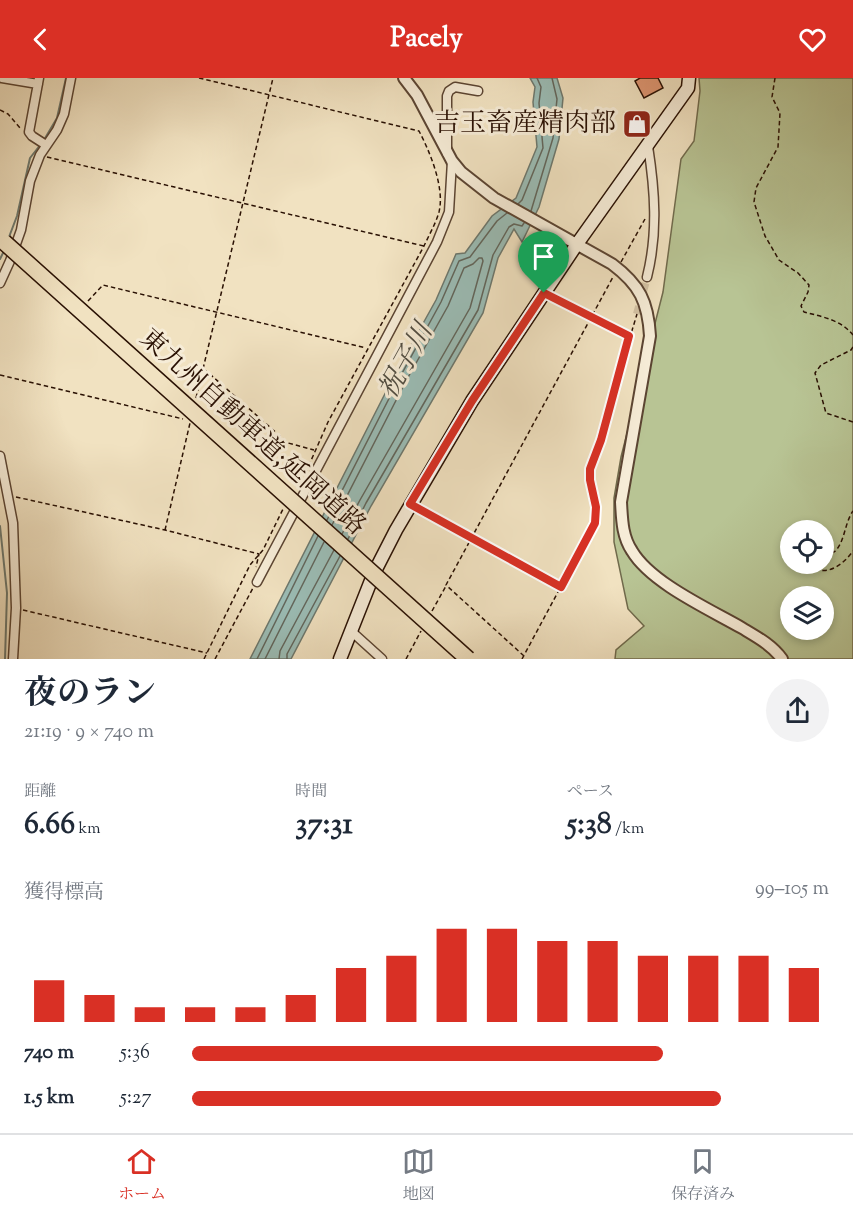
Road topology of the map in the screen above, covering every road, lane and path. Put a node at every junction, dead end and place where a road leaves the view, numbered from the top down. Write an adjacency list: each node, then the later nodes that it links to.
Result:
1 (2, 78): 8 (street)
2 (71, 78): 13 (street)
3 (199, 78): 10 (path)
4 (273, 78): 10 (path)
5 (404, 78): 16 (street)
6 (689, 78): 14 (main road)
7 (775, 78): 31 (path)
8 (38, 81): 13 (street)
9 (478, 91): 16 (street)
10 (269, 94): 17 (path); 21 (path)
11 (0, 110): 12 (path)
12 (23, 134)
13 (43, 143): 15 (street)
14 (648, 146): 18 (street); 20 (main road)
15 (40, 155): 17 (path); 25 (street)
16 (449, 157): 20 (street); 51 (street)
17 (243, 203): 21 (path); 28 (path)
18 (655, 208): 22 (path); 24 (street)
19 (4, 242): 62 (highway, 東九州自動車道;延岡道路, bridge)
20 (577, 244): 26 (main road); 64 (street)
21 (424, 246): 34 (path)
22 (621, 263)
23 (615, 274): 30 (path)
24 (647, 277)
25 (0, 283)
26 (544, 293): 30 (path); 43 (main road)
27 (89, 300): 28 (path)
28 (217, 313): 34 (path)
29 (637, 314): 32 (path)
30 (592, 316): 32 (path); 46 (path)
31 (853, 335)
32 (629, 336): 52 (path)
33 (853, 346): 38 (path)
34 (367, 348): 39 (path)
35 (204, 368): 39 (path)
36 (0, 375): 37 (path)
37 (191, 421)
38 (853, 422)
39 (315, 450): 41 (path)
40 (0, 456): 42 (street)
41 (306, 472)
42 (9, 496): 49 (path); 53 (street)
43 (410, 504): 46 (path); 54 (main road)
44 (284, 507): 49 (path)
45 (853, 511): 48 (path)
46 (471, 538): 52 (path); 56 (path)
47 (853, 551): 50 (path)
48 (834, 552)
49 (259, 554): 51 (path); 55 (path)
50 (834, 569)
51 (257, 582): 59 (path)
52 (561, 587): 56 (path)
53 (16, 608): 55 (path); 57 (street)
54 (351, 631): 60 (main road); 61 (street)
55 (207, 653): 58 (path)
56 (524, 656): 63 (path)
57 (13, 659)
58 (204, 659)
59 (215, 659)
60 (340, 659)
61 (382, 659)
62 (468, 659)
63 (522, 659)
64 (782, 659)

